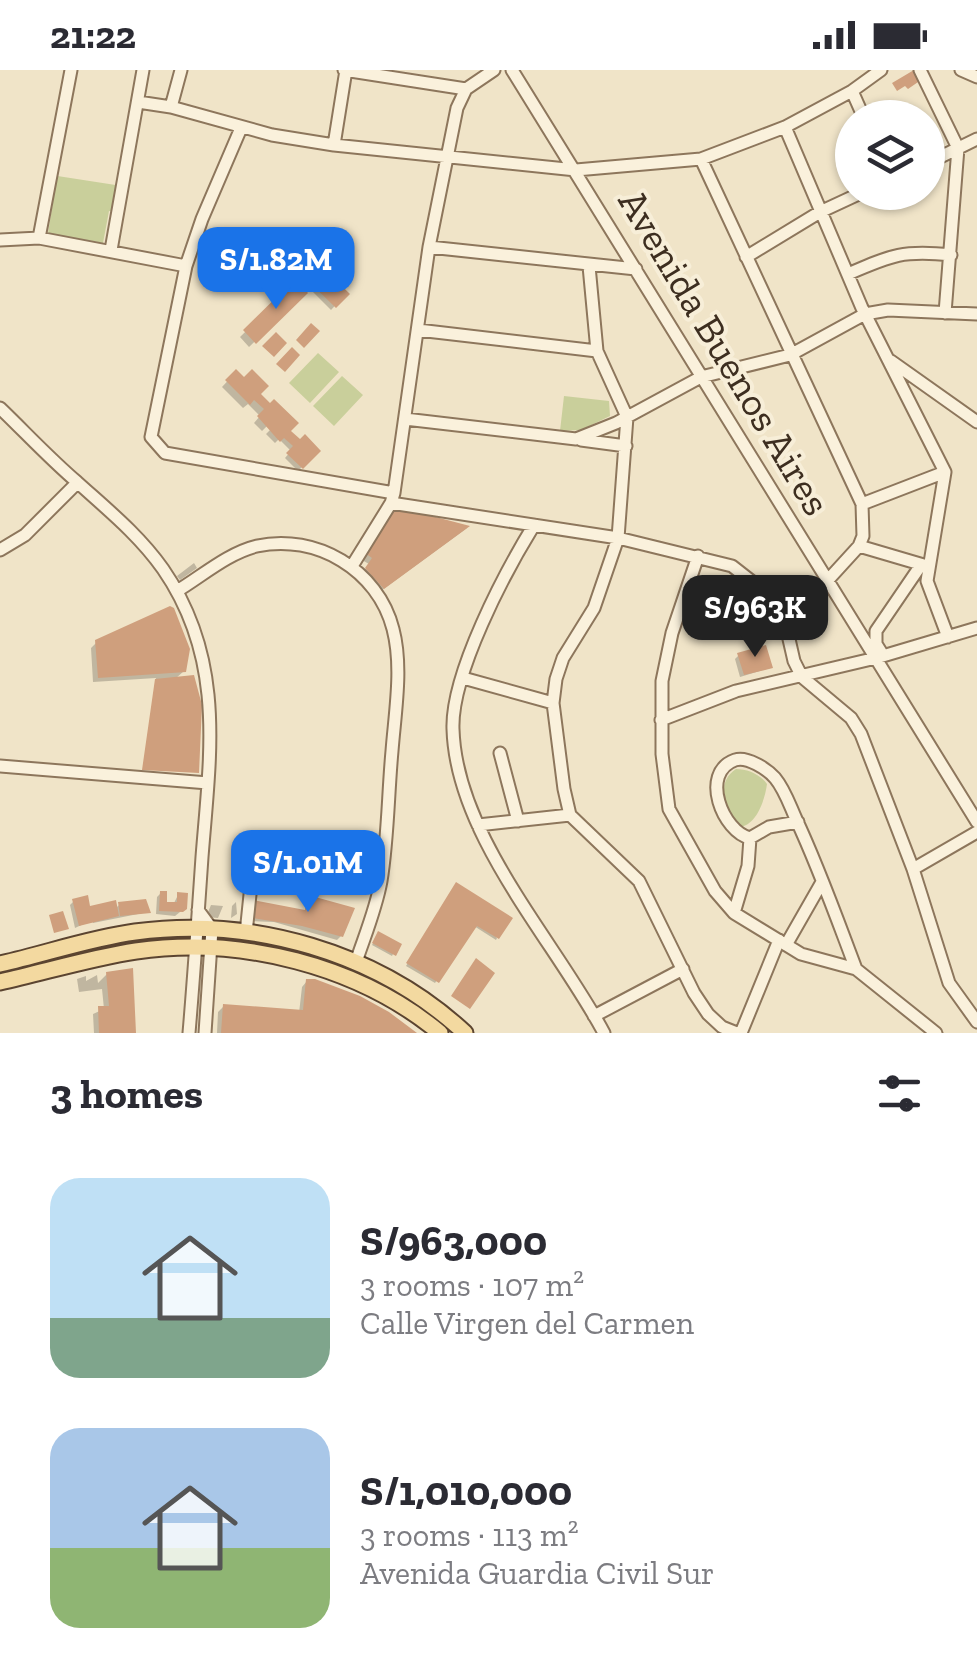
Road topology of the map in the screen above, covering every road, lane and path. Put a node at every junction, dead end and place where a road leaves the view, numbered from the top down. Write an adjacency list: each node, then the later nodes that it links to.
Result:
1 (71, 70): 27 (street)
2 (143, 70): 14 (street)
3 (181, 70): 15 (street)
4 (345, 70): 11 (street); 19 (street)
5 (494, 70): 11 (street)
6 (512, 70): 24 (street, Avenida Buenos Aires)
7 (881, 70): 12 (street)
8 (920, 70): 20 (street)
9 (962, 70): 10 (street)
10 (977, 77)
11 (466, 89): 22 (street)
12 (852, 91): 13 (street); 16 (street)
13 (856, 100)
14 (138, 102): 15 (street); 30 (street)
15 (171, 107): 17 (street)
16 (785, 127): 23 (street); 26 (street)
17 (241, 128): 19 (street); 33 (street)
18 (977, 139): 20 (street)
19 (334, 145): 22 (street)
20 (958, 148): 21 (street); 31 (street)
21 (945, 154)
22 (447, 159): 24 (street); 29 (street)
23 (701, 159): 24 (street); 32 (street)
24 (576, 170): 35 (street, Avenida Buenos Aires)
25 (835, 205): 26 (street)
26 (820, 212): 32 (street); 36 (street)
27 (39, 238): 28 (street); 30 (street)
28 (0, 240)
29 (429, 247): 34 (street); 40 (street)
30 (111, 250): 33 (street)
31 (951, 255): 36 (street); 37 (street)
32 (746, 257): 42 (street)
33 (186, 266): 53 (street)
34 (589, 266): 35 (street); 41 (street)
35 (636, 270): 44 (street, Avenida Buenos Aires)
36 (848, 274): 38 (street)
37 (945, 313): 38 (street); 39 (street)
38 (865, 314): 42 (street); 43 (street)
39 (977, 314)
40 (418, 330): 41 (street); 47 (street)
41 (597, 351): 46 (street)
42 (790, 355): 44 (street); 54 (street)
43 (886, 357): 48 (street); 51 (street)
44 (701, 378): 46 (street); 62 (street, Avenida Buenos Aires)
45 (0, 408): 52 (street)
46 (628, 417): 49 (street); 50 (street)
47 (405, 419): 49 (street); 53 (street)
48 (977, 422)
49 (576, 439): 50 (street)
50 (626, 446): 56 (street)
51 (945, 472): 54 (street); 61 (street)
52 (77, 482): 58 (street); 63 (street)
53 (392, 498): 55 (street); 60 (street)
54 (862, 504): 57 (street)
55 (534, 525): 56 (street); 69 (street)
56 (618, 538): 59 (street); 70 (street)
57 (859, 546): 61 (street); 62 (street)
58 (0, 550)
59 (698, 556): 64 (street); 71 (street)
60 (352, 566): 63 (street); 89 (street)
61 (925, 566): 66 (street); 67 (street)
62 (828, 583): 64 (street); 67 (street, Avenida Buenos Aires)
63 (177, 591): 74 (street)
64 (786, 626): 68 (street)
65 (977, 628): 66 (street)
66 (948, 637): 67 (street)
67 (880, 657): 68 (street); 78 (street, Avenida Buenos Aires)
68 (802, 677): 71 (street); 82 (street)
69 (463, 678): 70 (street); 79 (street)
70 (554, 703): 75 (street)
71 (661, 720): 85 (street)
72 (500, 753): 76 (street)
73 (0, 766): 74 (street)
74 (208, 783): 87 (street)
75 (570, 815): 76 (street); 91 (street)
76 (518, 820): 79 (street)
77 (798, 822): 81 (street); 81 (street); 83 (street)
78 (977, 822)
79 (478, 825): 94 (street)
80 (977, 832): 82 (street)
81 (750, 838): 85 (street)
82 (913, 869): 95 (street)
83 (822, 882): 88 (street); 92 (street)
84 (250, 885): 86 (street)
85 (734, 912): 88 (street)
86 (246, 932): 87 (main road); 89 (main road)
87 (205, 937): 90 (main road); 93 (main road); 96 (street); 97 (street); 98 (main road)
88 (782, 943): 92 (street); 101 (street)
89 (356, 962): 99 (main road)
90 (0, 964)
91 (682, 969): 94 (street); 101 (street)
92 (856, 969): 102 (street)
93 (0, 982)
94 (594, 1016): 100 (street)
95 (977, 1022)
96 (190, 1033)
97 (205, 1033)
98 (440, 1033)
99 (465, 1033)
100 (604, 1033)
101 (739, 1033)
102 (936, 1033)

